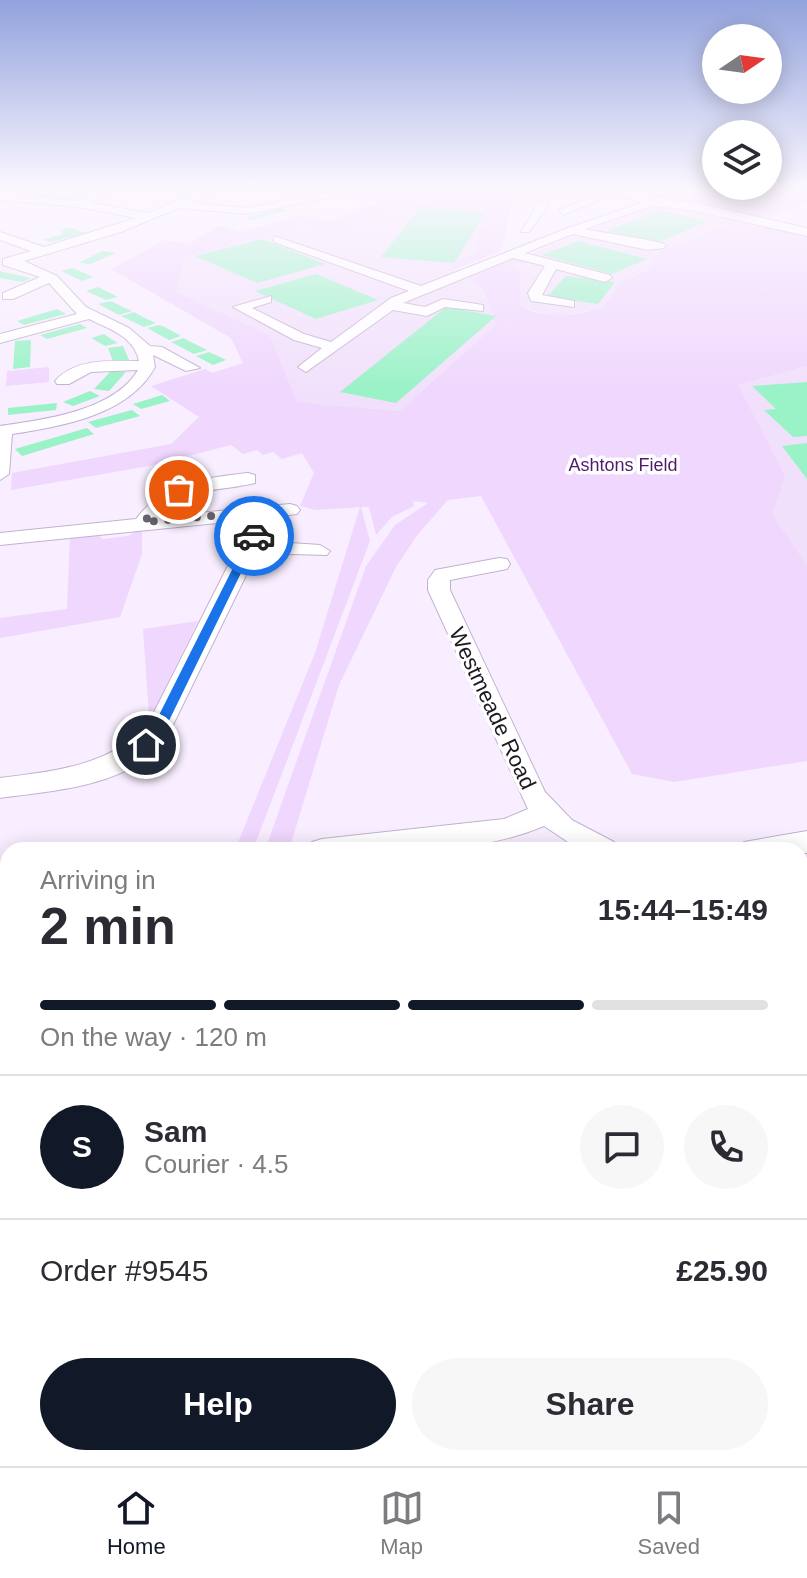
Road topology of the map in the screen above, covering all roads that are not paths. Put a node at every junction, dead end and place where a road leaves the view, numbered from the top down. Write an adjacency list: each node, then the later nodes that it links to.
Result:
1 (36, 254): 7 (street)
2 (315, 254): 6 (street)
3 (331, 254): 6 (street)
4 (511, 254): 13 (street)
5 (514, 254): 8 (street)
6 (324, 258): 9 (street)
7 (6, 262): 10 (street)
8 (552, 265): 12 (street); 16 (street)
9 (362, 271): 11 (street); 13 (street)
10 (49, 278): 14 (street); 19 (street)
11 (342, 278)
12 (605, 278)
13 (420, 290): 17 (street)
14 (8, 296)
15 (266, 299): 21 (street)
16 (569, 304)
17 (390, 305): 18 (street); 21 (street)
18 (478, 308)
19 (89, 315): 20 (street); 22 (street)
20 (0, 339)
21 (333, 347): 24 (street)
22 (146, 358): 23 (street); 25 (street); 26 (street)
23 (185, 367)
24 (306, 367)
25 (63, 381)
26 (2, 431): 27 (street)
27 (0, 467): 29 (street)
28 (167, 471): 31 (street)
29 (0, 474)
30 (250, 479): 31 (street)
31 (186, 487): 34 (street)
32 (290, 510): 33 (street)
33 (256, 512): 34 (street); 36 (street)
34 (144, 522): 35 (street)
35 (0, 539)
36 (250, 546): 37 (street); 39 (street)
37 (320, 551)
38 (487, 563): 40 (street, Westmeade Road)
39 (0, 788)
40 (546, 813): 41 (street); 43 (street, Westmeade Road)
41 (482, 841): 42 (street)
42 (429, 842)
43 (586, 842)

